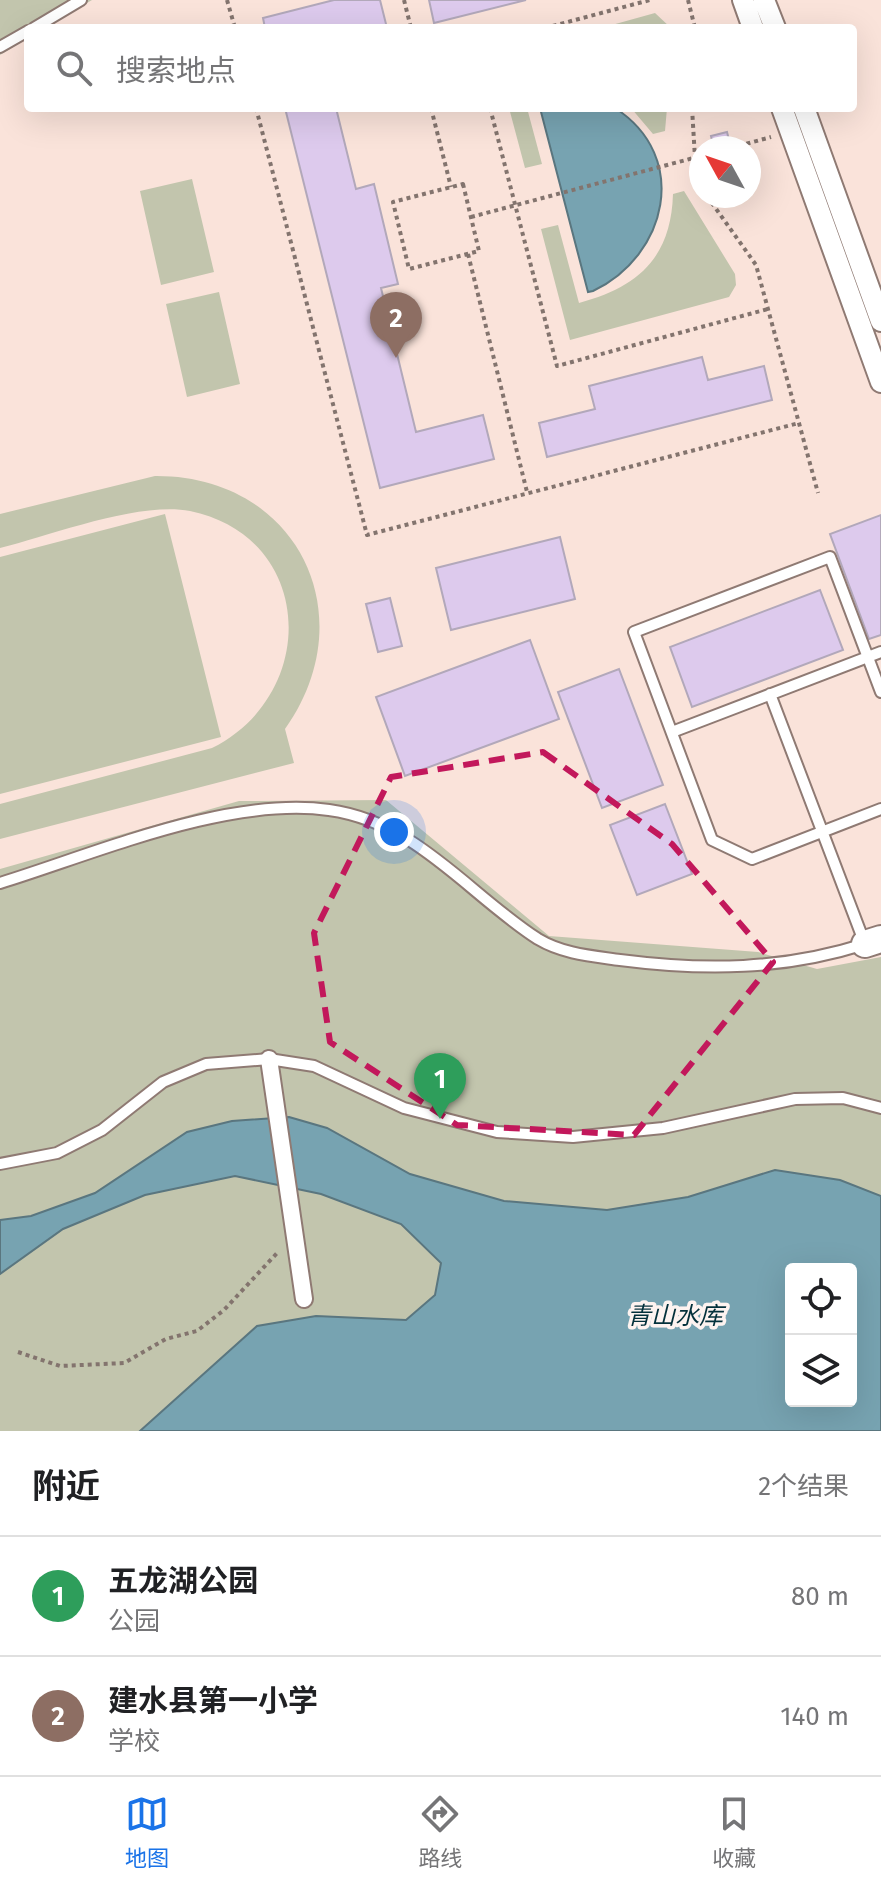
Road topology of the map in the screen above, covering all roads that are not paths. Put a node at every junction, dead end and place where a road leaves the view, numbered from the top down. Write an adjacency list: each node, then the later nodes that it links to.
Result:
1 (81, 0): 4 (lane)
2 (743, 0): 5 (street)
3 (764, 0): 6 (street)
4 (41, 24)
5 (752, 24)
6 (773, 24)
7 (24, 33): 8 (lane)
8 (0, 47)
9 (784, 112): 12 (street)
10 (805, 112): 11 (street)
11 (881, 321)
12 (881, 382)
13 (881, 652): 14 (lane)
14 (868, 657): 15 (lane); 16 (lane); 17 (lane)
15 (881, 692)
16 (770, 694): 17 (lane); 19 (lane)
17 (672, 732): 19 (lane)
18 (881, 809): 19 (lane)
19 (823, 832): 21 (lane)
20 (0, 883): 21 (lane)
21 (873, 942)
22 (269, 1059): 23 (lane); 24 (lane); 25 (street)
23 (881, 1108)
24 (0, 1164)
25 (304, 1299)

